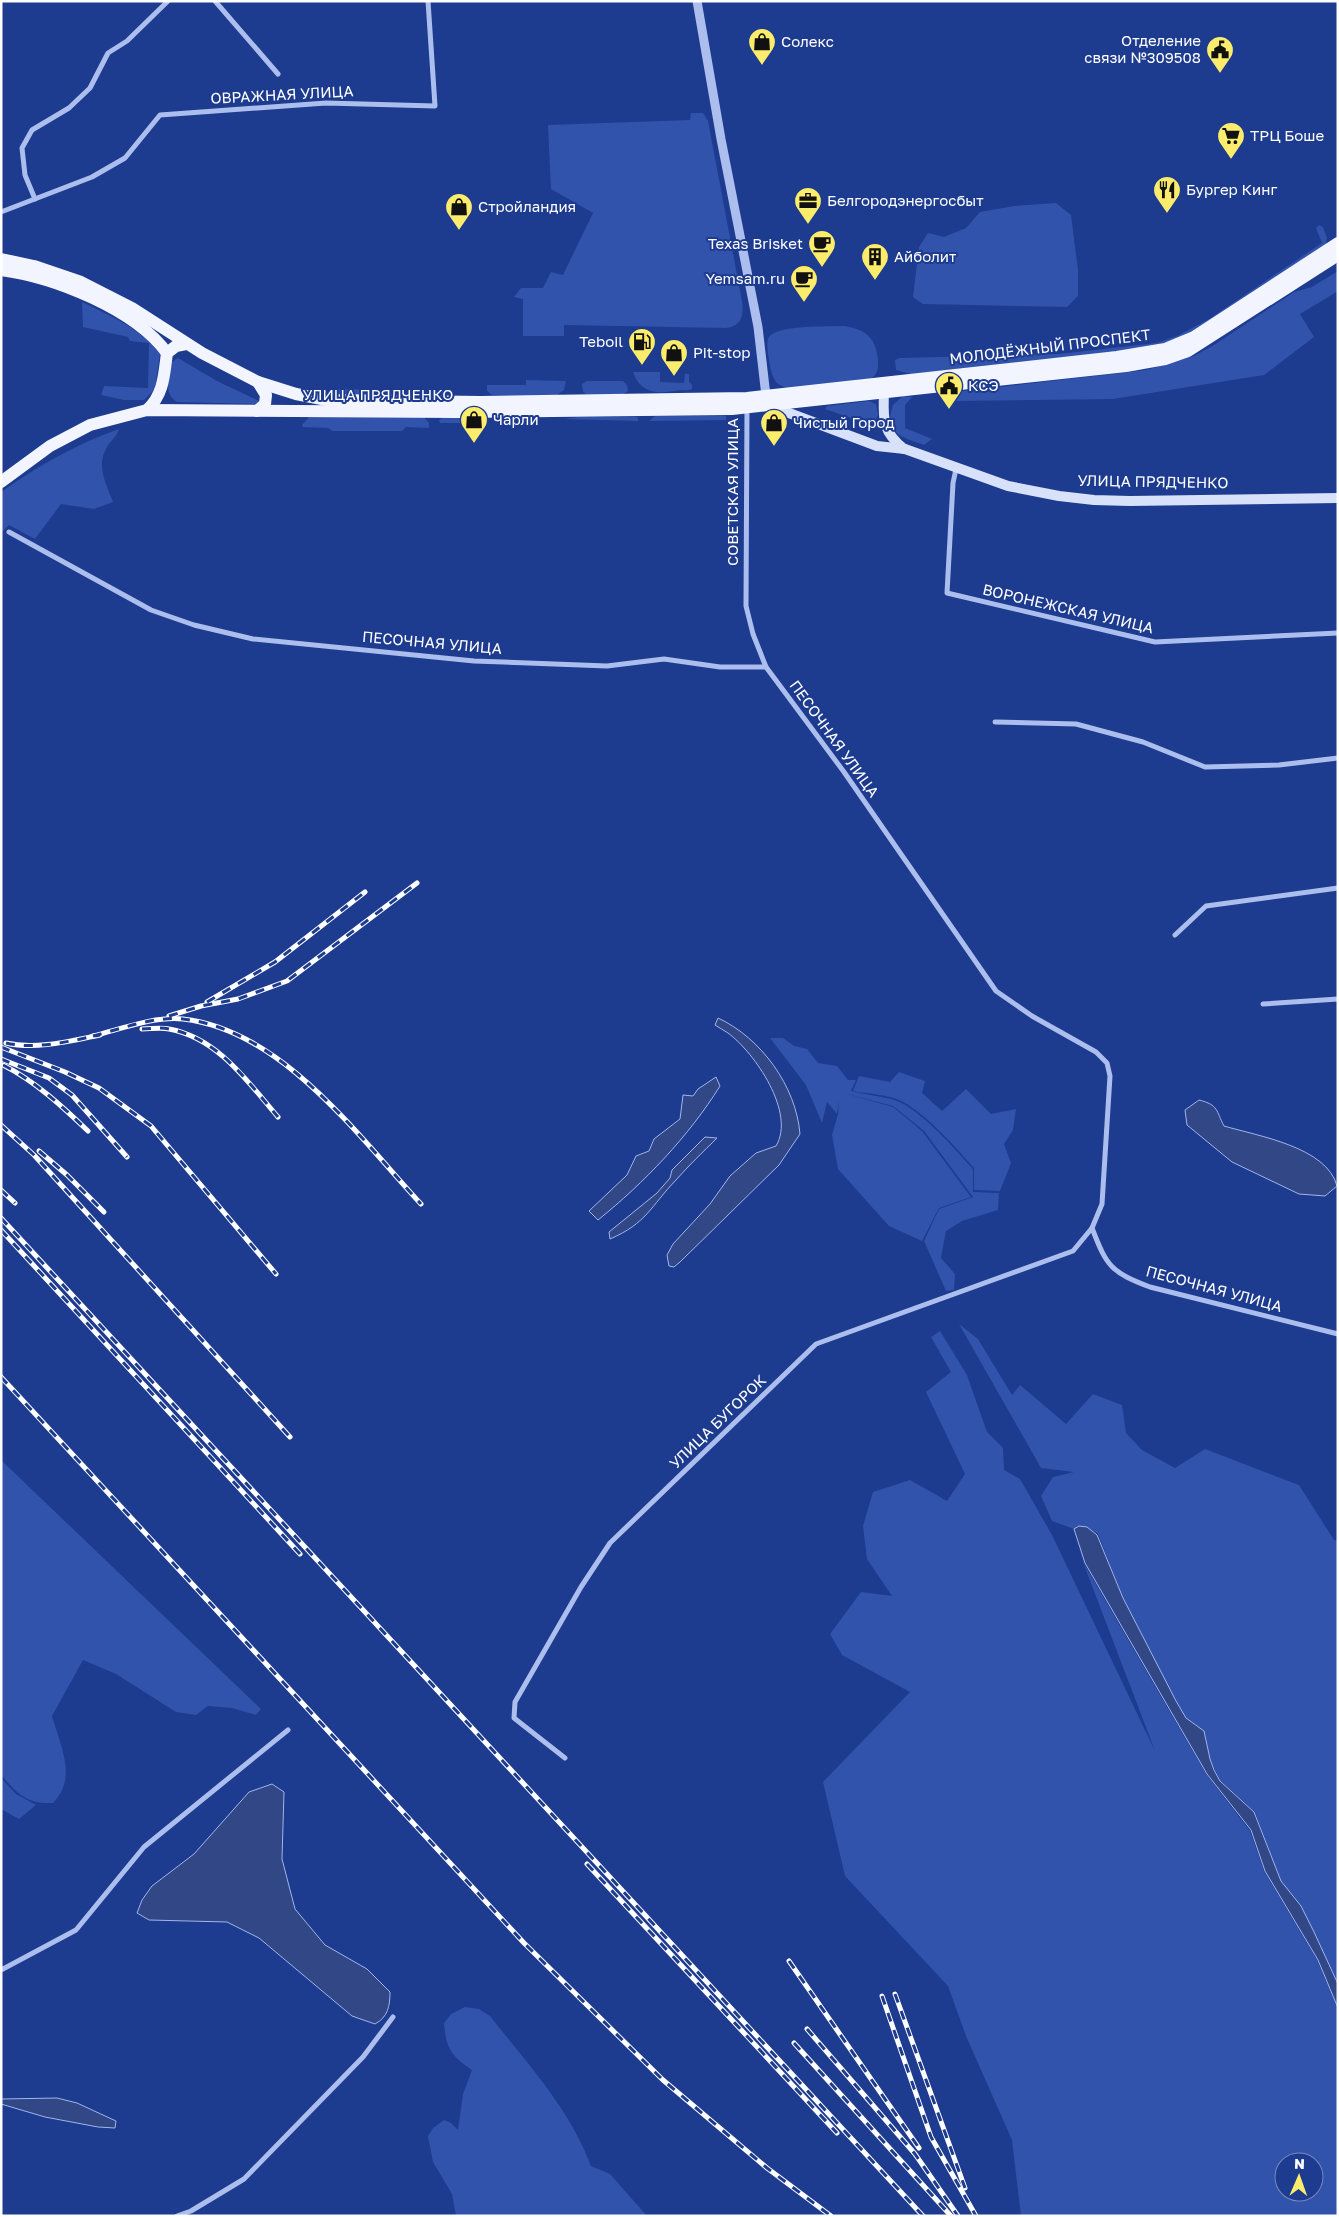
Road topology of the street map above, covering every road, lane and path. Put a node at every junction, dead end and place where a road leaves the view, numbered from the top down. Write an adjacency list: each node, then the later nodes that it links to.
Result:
1 (168, 1): 6 (street)
2 (215, 1): 5 (street)
3 (428, 1): 6 (street, ОВРАЖНАЯ УЛИЦА)
4 (697, 1): 17 (street)
5 (278, 74)
6 (35, 199): 7 (street)
7 (1, 212)
8 (1338, 243): 15 (main road, МОЛОДЁЖНЫЙ ПРОСПЕКТ)
9 (1338, 255): 15 (main road, МОЛОДЁЖНЫЙ ПРОСПЕКТ)
10 (1, 259): 12 (main road, УЛИЦА ПРЯДЧЕНКО)
11 (1, 270): 13 (main road)
12 (186, 344): 13 (main road); 14 (main road, УЛИЦА ПРЯДЧЕНКО)
13 (167, 353): 16 (main road)
14 (258, 382): 18 (main road, УЛИЦА ПРЯДЧЕНКО); 22 (main road)
15 (884, 388): 17 (main road, МОЛОДЁЖНЫЙ ПРОСПЕКТ); 23 (main road)
16 (162, 390): 20 (main road); 21 (main road)
17 (770, 401): 18 (main road, УЛИЦА ПРЯДЧЕНКО); 19 (main road, УЛИЦА ПРЯДЧЕНКО); 23 (main road, УЛИЦА ПРЯДЧЕНКО)
18 (439, 407): 19 (main road, УЛИЦА ПРЯДЧЕНКО); 22 (main road, УЛИЦА ПРЯДЧЕНКО)
19 (747, 408): 29 (street, СОВЕТСКАЯ УЛИЦА)
20 (147, 410): 21 (main road, УЛИЦА ПРЯДЧЕНКО); 25 (main road, УЛИЦА ПРЯДЧЕНКО)
21 (174, 410): 22 (main road, УЛИЦА ПРЯДЧЕНКО)
22 (257, 410)
23 (905, 450): 24 (main road, УЛИЦА ПРЯДЧЕНКО)
24 (956, 469): 26 (main road, УЛИЦА ПРЯДЧЕНКО); 28 (street, ВОРОНЕЖСКАЯ УЛИЦА)
25 (1, 482)
26 (1338, 498)
27 (9, 532): 29 (street, ПЕСОЧНАЯ УЛИЦА)
28 (1338, 633)
29 (766, 667): 36 (street, ПЕСОЧНАЯ УЛИЦА)
30 (995, 722): 31 (street)
31 (1338, 758)
32 (1338, 888): 33 (street)
33 (1175, 935)
34 (1338, 999): 35 (street)
35 (1263, 1004)
36 (1092, 1228): 37 (street, ПЕСОЧНАЯ УЛИЦА); 39 (street, УЛИЦА БУГОРОК)
37 (1338, 1334)
38 (288, 1730): 40 (street)
39 (565, 1758)
40 (1, 1970)
41 (393, 2017): 42 (street)
42 (177, 2216)

